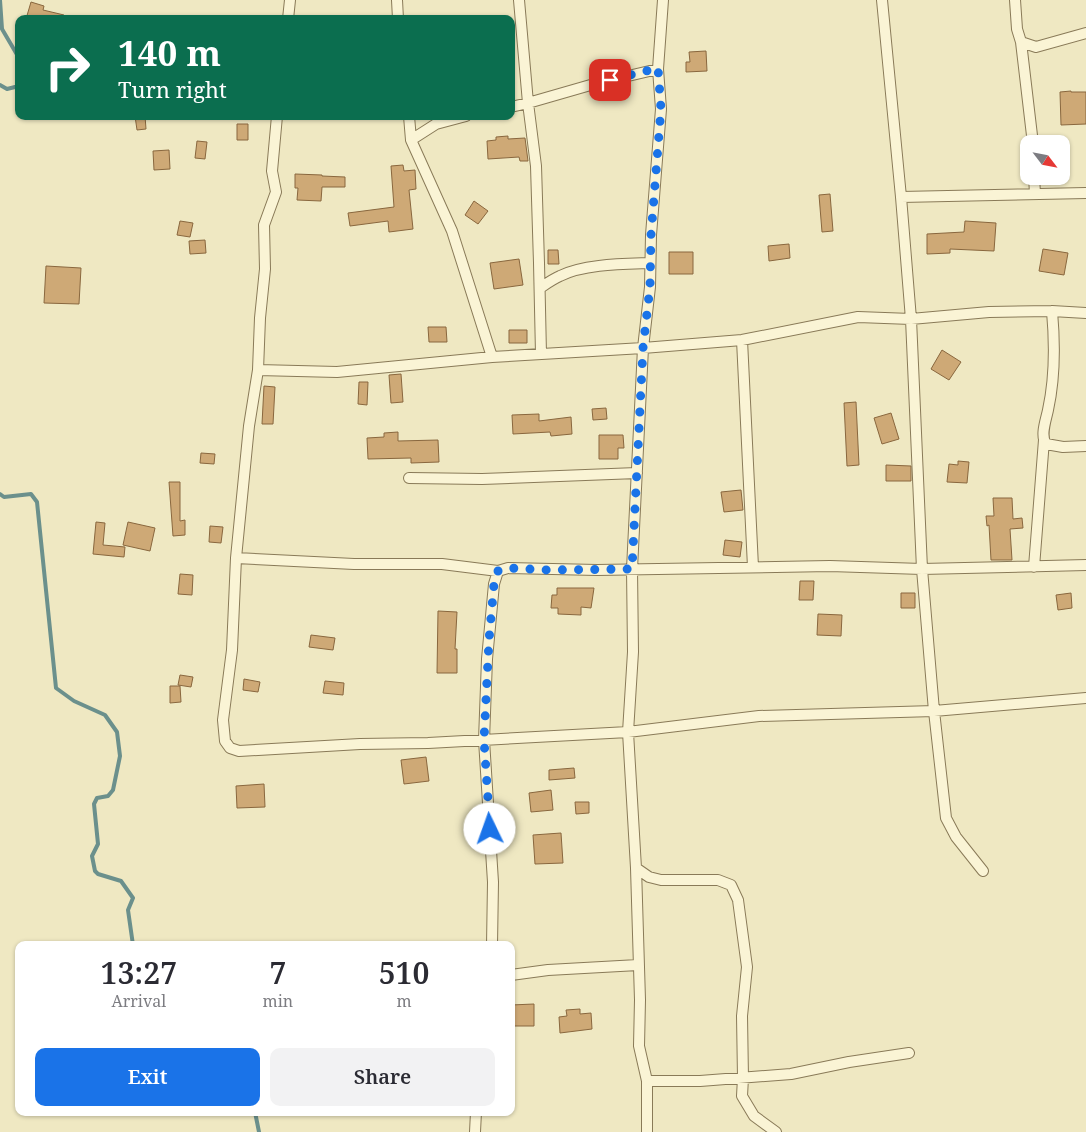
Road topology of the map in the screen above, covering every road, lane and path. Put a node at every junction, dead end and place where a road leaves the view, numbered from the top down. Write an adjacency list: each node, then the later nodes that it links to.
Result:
1 (290, 0): 7 (street)
2 (397, 0): 8 (street)
3 (519, 0): 12 (street)
4 (662, 0): 11 (street)
5 (882, 0): 22 (street)
6 (1015, 0): 10 (street)
7 (288, 15)
8 (398, 15)
9 (1086, 33): 10 (street)
10 (1021, 42): 17 (street)
11 (658, 68): 12 (street); 23 (street)
12 (528, 103): 13 (street); 24 (street)
13 (515, 106)
14 (277, 120): 32 (street)
15 (409, 120): 18 (street)
16 (451, 120): 18 (street)
17 (1032, 135)
18 (411, 140): 31 (street)
19 (1034, 185): 21 (street)
20 (1086, 193): 21 (street)
21 (1035, 194): 22 (street)
22 (901, 197): 27 (street)
23 (650, 263): 24 (street); 29 (street)
24 (540, 288): 30 (street)
25 (1052, 310): 26 (street); 27 (street); 33 (street)
26 (1086, 313)
27 (911, 319): 28 (street); 42 (street)
28 (742, 340): 29 (street); 39 (street)
29 (643, 348): 30 (street); 35 (street)
30 (541, 354): 31 (street)
31 (492, 358): 32 (street)
32 (258, 370): 37 (street)
33 (1044, 440): 34 (street); 40 (street)
34 (1086, 446)
35 (637, 472): 36 (street); 41 (street)
36 (410, 478)
37 (236, 558): 43 (street); 47 (street)
38 (1086, 565): 40 (street)
39 (753, 567): 41 (street); 42 (street)
40 (1034, 567): 42 (street)
41 (632, 569): 43 (street); 46 (street)
42 (922, 569): 45 (street)
43 (498, 571): 47 (street)
44 (1086, 698): 45 (street)
45 (934, 711): 46 (street); 49 (street)
46 (628, 732): 47 (street); 48 (street)
47 (484, 740): 50 (street)
48 (636, 868): 51 (street); 54 (street)
49 (982, 871)
50 (492, 941)
51 (638, 965): 52 (street); 55 (street)
52 (515, 974)
53 (909, 1053): 54 (street)
54 (743, 1078): 55 (street); 59 (street)
55 (647, 1082): 58 (street)
56 (476, 1116): 57 (street)
57 (476, 1132)
58 (648, 1132)
59 (776, 1132)

